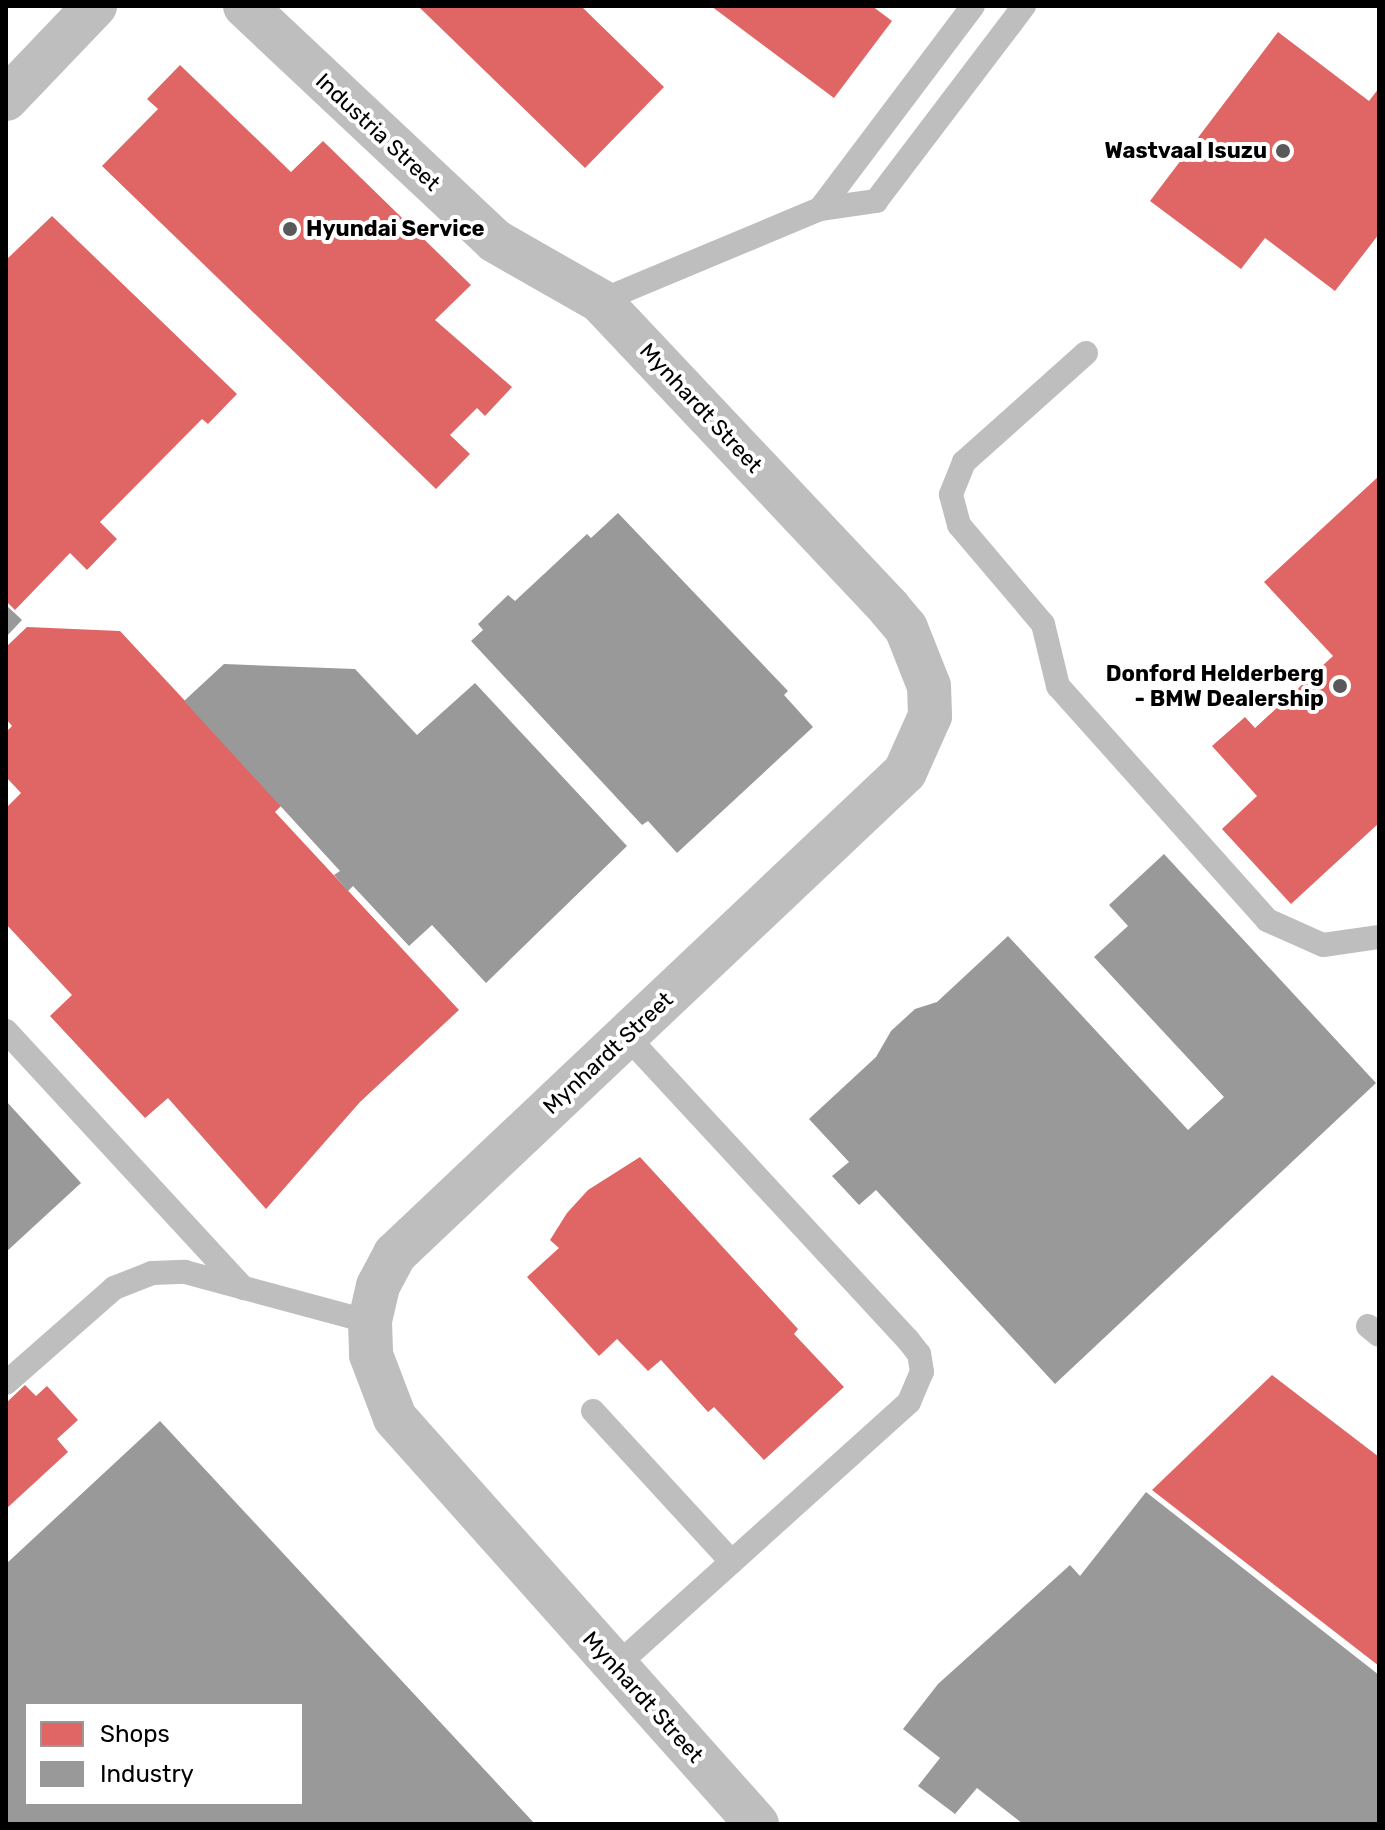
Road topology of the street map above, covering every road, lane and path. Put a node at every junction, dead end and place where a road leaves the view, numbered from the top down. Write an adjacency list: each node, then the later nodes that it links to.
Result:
1 (95, 6): 5 (street)
2 (245, 6): 7 (street, Industria Street)
3 (973, 6): 6 (lane)
4 (1024, 6): 6 (lane)
5 (6, 99)
6 (820, 209): 7 (lane)
7 (600, 301): 11 (street, Mynhardt Street)
8 (1086, 353): 9 (lane)
9 (1379, 937)
10 (6, 1031): 12 (lane)
11 (626, 1036): 13 (street, Mynhardt Street); 16 (lane)
12 (243, 1288): 13 (lane); 14 (lane)
13 (370, 1322): 17 (street, Mynhardt Street)
14 (6, 1383)
15 (593, 1411): 16 (lane)
16 (732, 1562): 17 (lane)
17 (616, 1666): 18 (street, Mynhardt Street)
18 (757, 1824)

